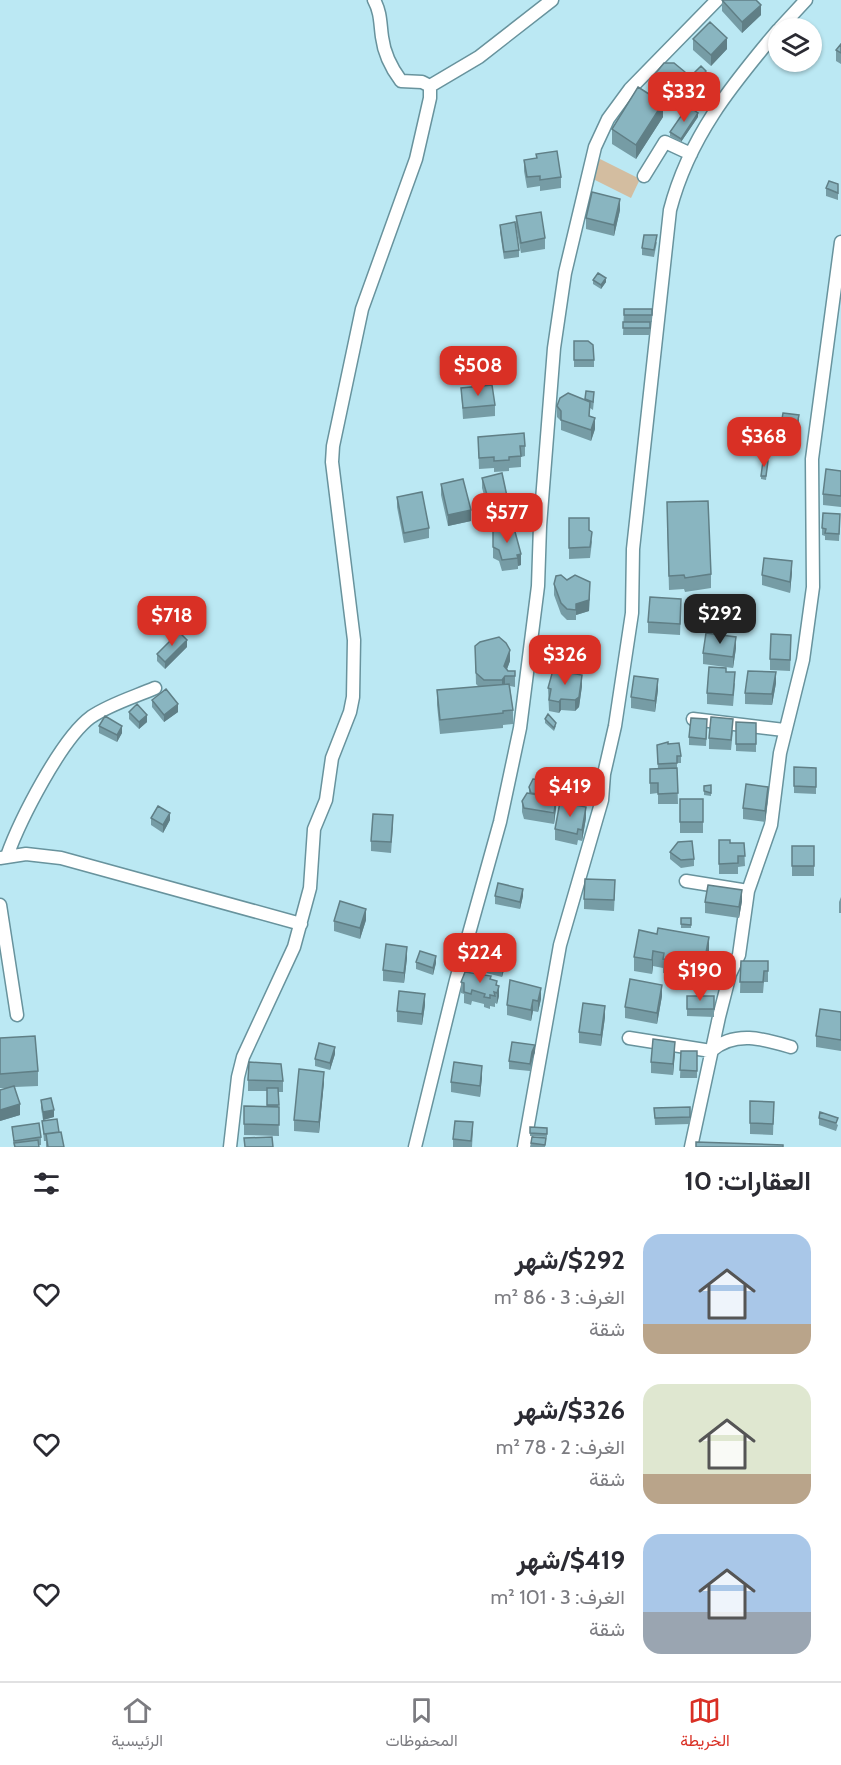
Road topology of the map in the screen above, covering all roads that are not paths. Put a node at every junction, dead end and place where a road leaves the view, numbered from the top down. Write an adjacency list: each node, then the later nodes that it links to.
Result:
1 (374, 0): 7 (street)
2 (552, 0): 7 (street)
3 (717, 0): 27 (street)
4 (806, 0): 5 (street)
5 (789, 18)
6 (768, 42): 8 (street)
7 (430, 86): 19 (street)
8 (691, 154): 9 (street); 28 (street)
9 (644, 176)
10 (841, 242): 11 (street)
11 (836, 321): 14 (street)
12 (155, 688): 15 (street)
13 (692, 719): 14 (street)
14 (784, 730): 17 (street)
15 (3, 857): 19 (street)
16 (686, 881): 17 (street)
17 (748, 891): 21 (street)
18 (0, 904): 22 (street)
19 (301, 924): 26 (street)
20 (716, 974): 21 (street)
21 (730, 974): 25 (street)
22 (17, 1015)
23 (629, 1038): 25 (street)
24 (791, 1047): 25 (street)
25 (711, 1051): 29 (street)
26 (230, 1147)
27 (415, 1147)
28 (524, 1147)
29 (691, 1147)

